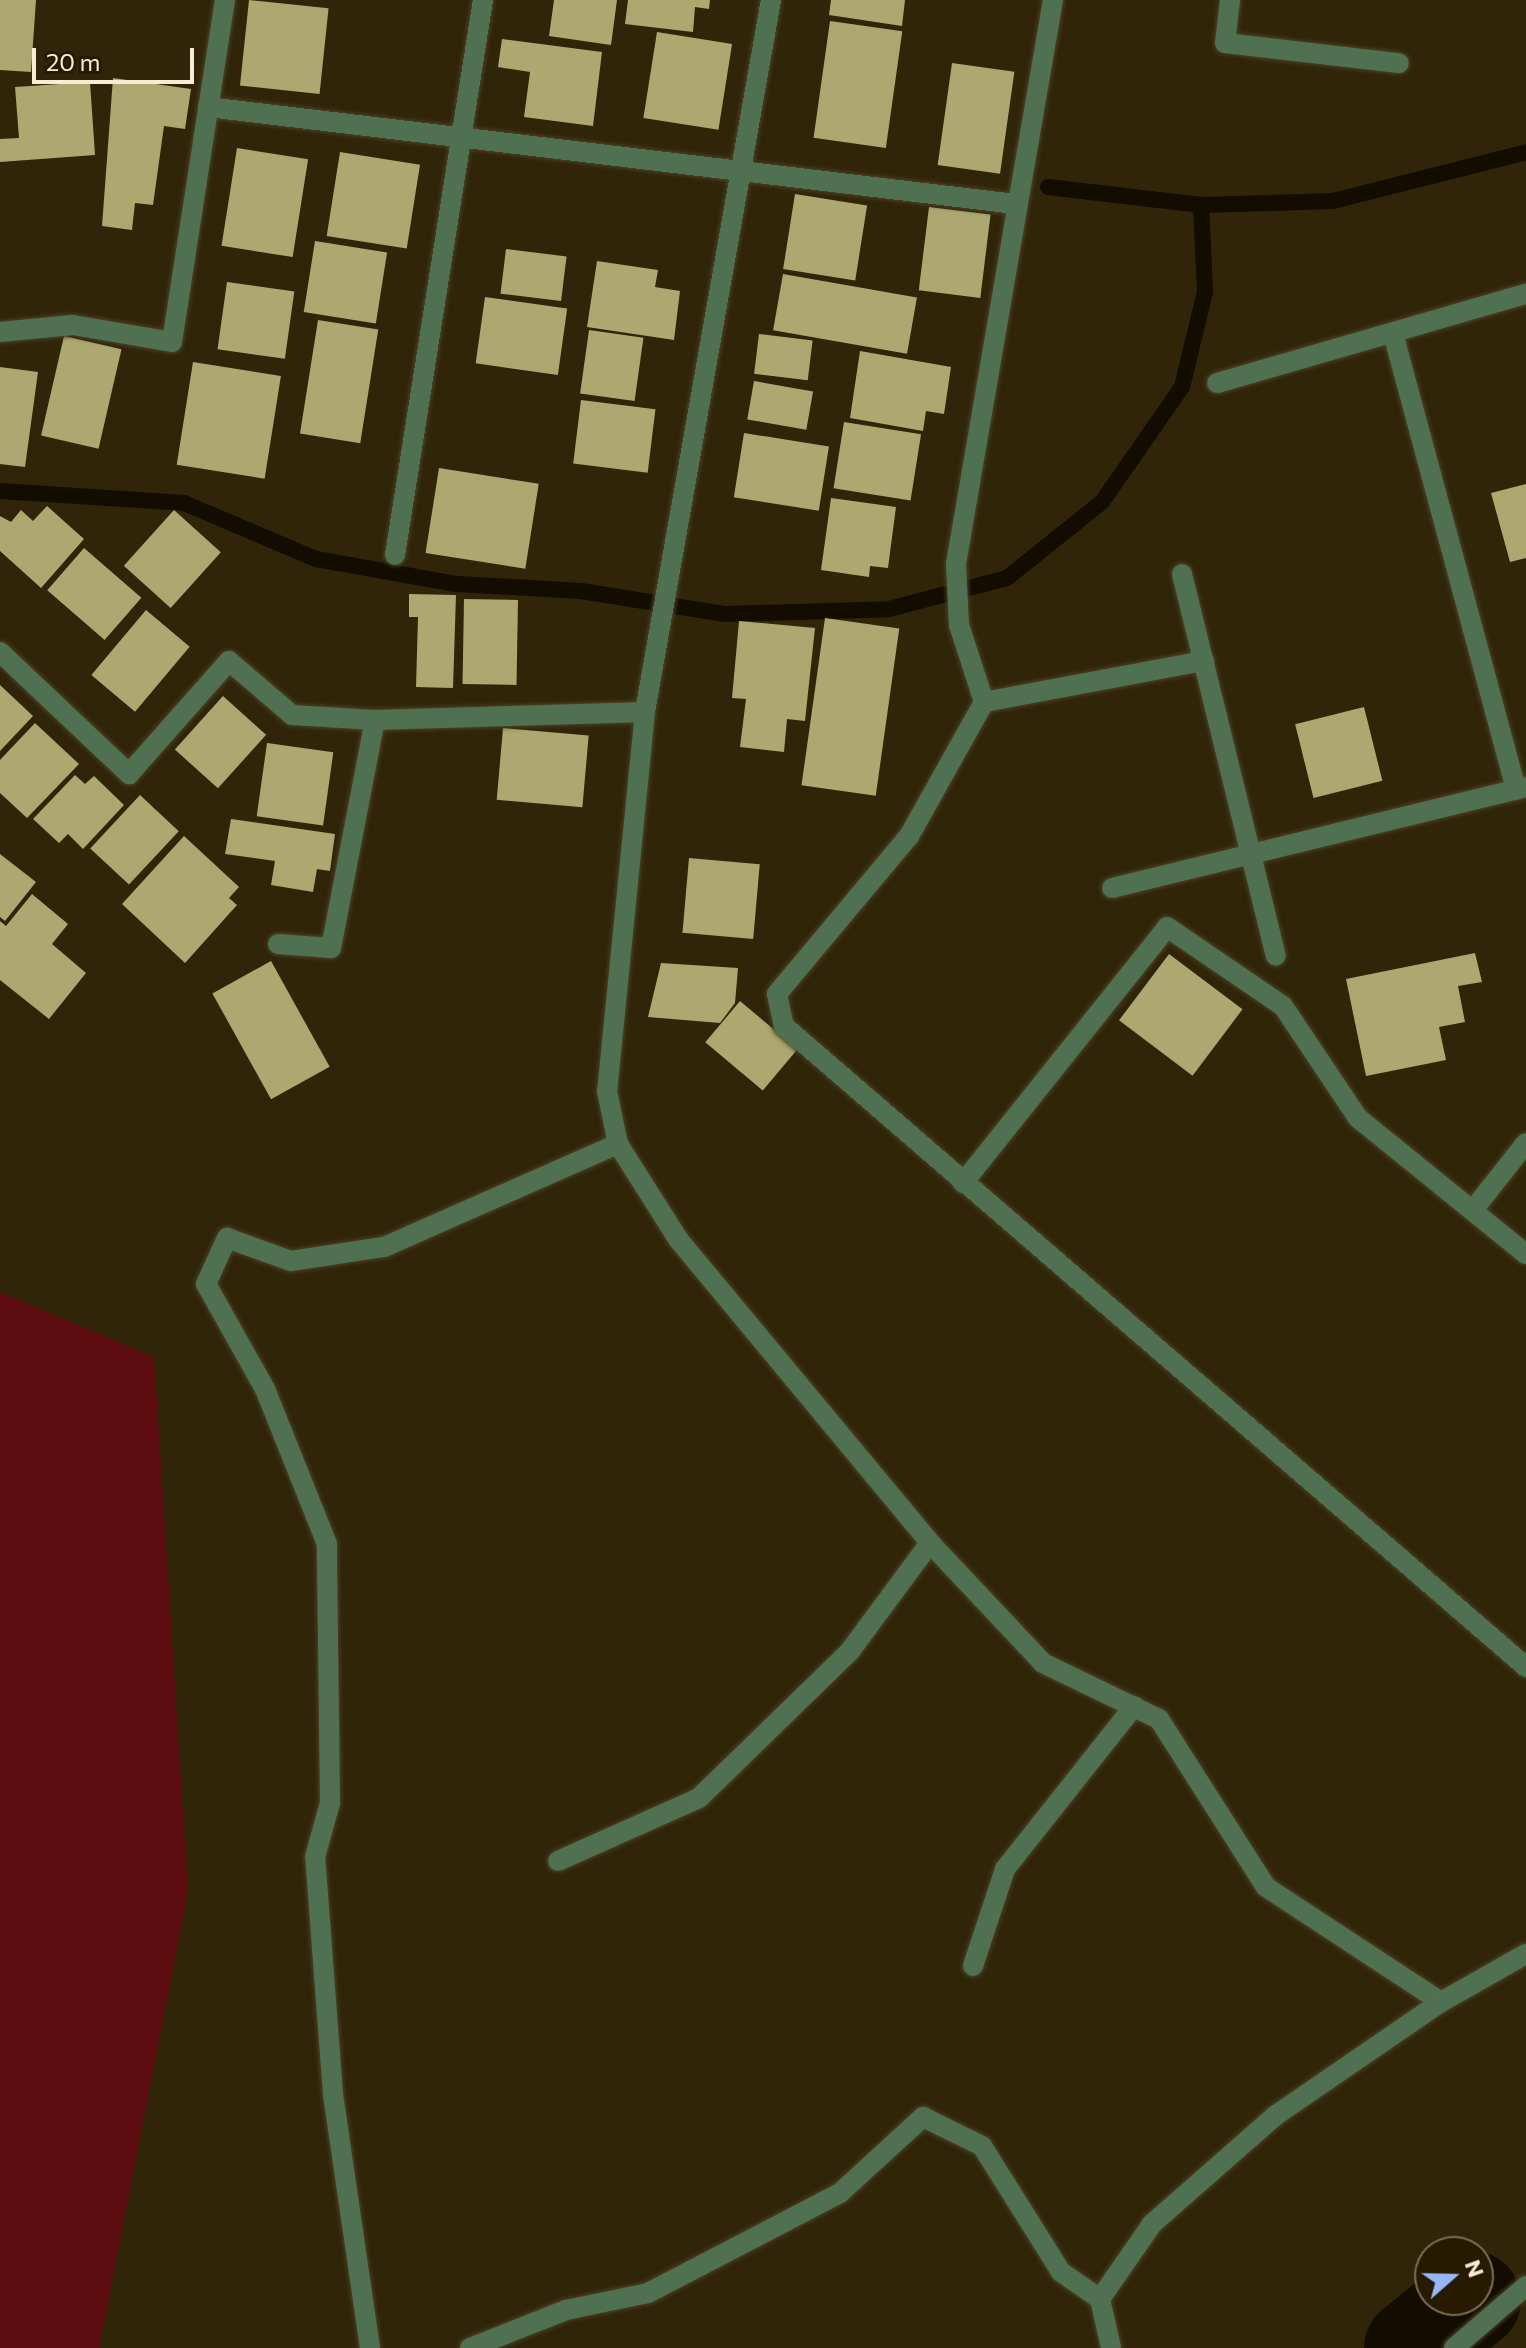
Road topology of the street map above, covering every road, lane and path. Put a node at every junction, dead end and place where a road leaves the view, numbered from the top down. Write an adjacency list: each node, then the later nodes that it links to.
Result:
1 (225, 0): 7 (street)
2 (483, 0): 8 (street)
3 (771, 0): 9 (street)
4 (1053, 0): 10 (street)
5 (1230, 0): 6 (street)
6 (1399, 63)
7 (208, 107): 8 (street); 12 (street)
8 (463, 139): 9 (street); 15 (street)
9 (741, 169): 10 (street); 20 (street)
10 (1016, 204): 19 (street)
11 (1526, 294): 13 (street)
12 (0, 332)
13 (1394, 337): 14 (street); 22 (street)
14 (1217, 383)
15 (395, 555)
16 (1182, 574): 18 (street)
17 (0, 652): 21 (street)
18 (1204, 661): 19 (street); 23 (street)
19 (984, 702): 29 (street)
20 (645, 712): 21 (street); 28 (street)
21 (375, 720): 25 (street)
22 (1521, 789): 23 (street)
23 (1251, 854): 24 (street); 26 (street)
24 (1112, 888)
25 (278, 944)
26 (1276, 956)
27 (1526, 1143): 30 (street)
28 (618, 1144): 32 (street); 41 (street)
29 (963, 1183): 30 (street); 33 (street)
30 (1473, 1210): 31 (street)
31 (1526, 1254)
32 (930, 1543): 34 (street); 35 (street)
33 (1526, 1667)
34 (1134, 1706): 37 (street); 38 (street)
35 (558, 1861)
36 (1526, 1954): 38 (street)
37 (973, 1966)
38 (1441, 2002): 40 (street)
39 (1526, 2286): 44 (street)
40 (1100, 2299): 42 (street); 43 (street)
41 (370, 2348)
42 (470, 2348)
43 (1111, 2348)
44 (1454, 2348)

